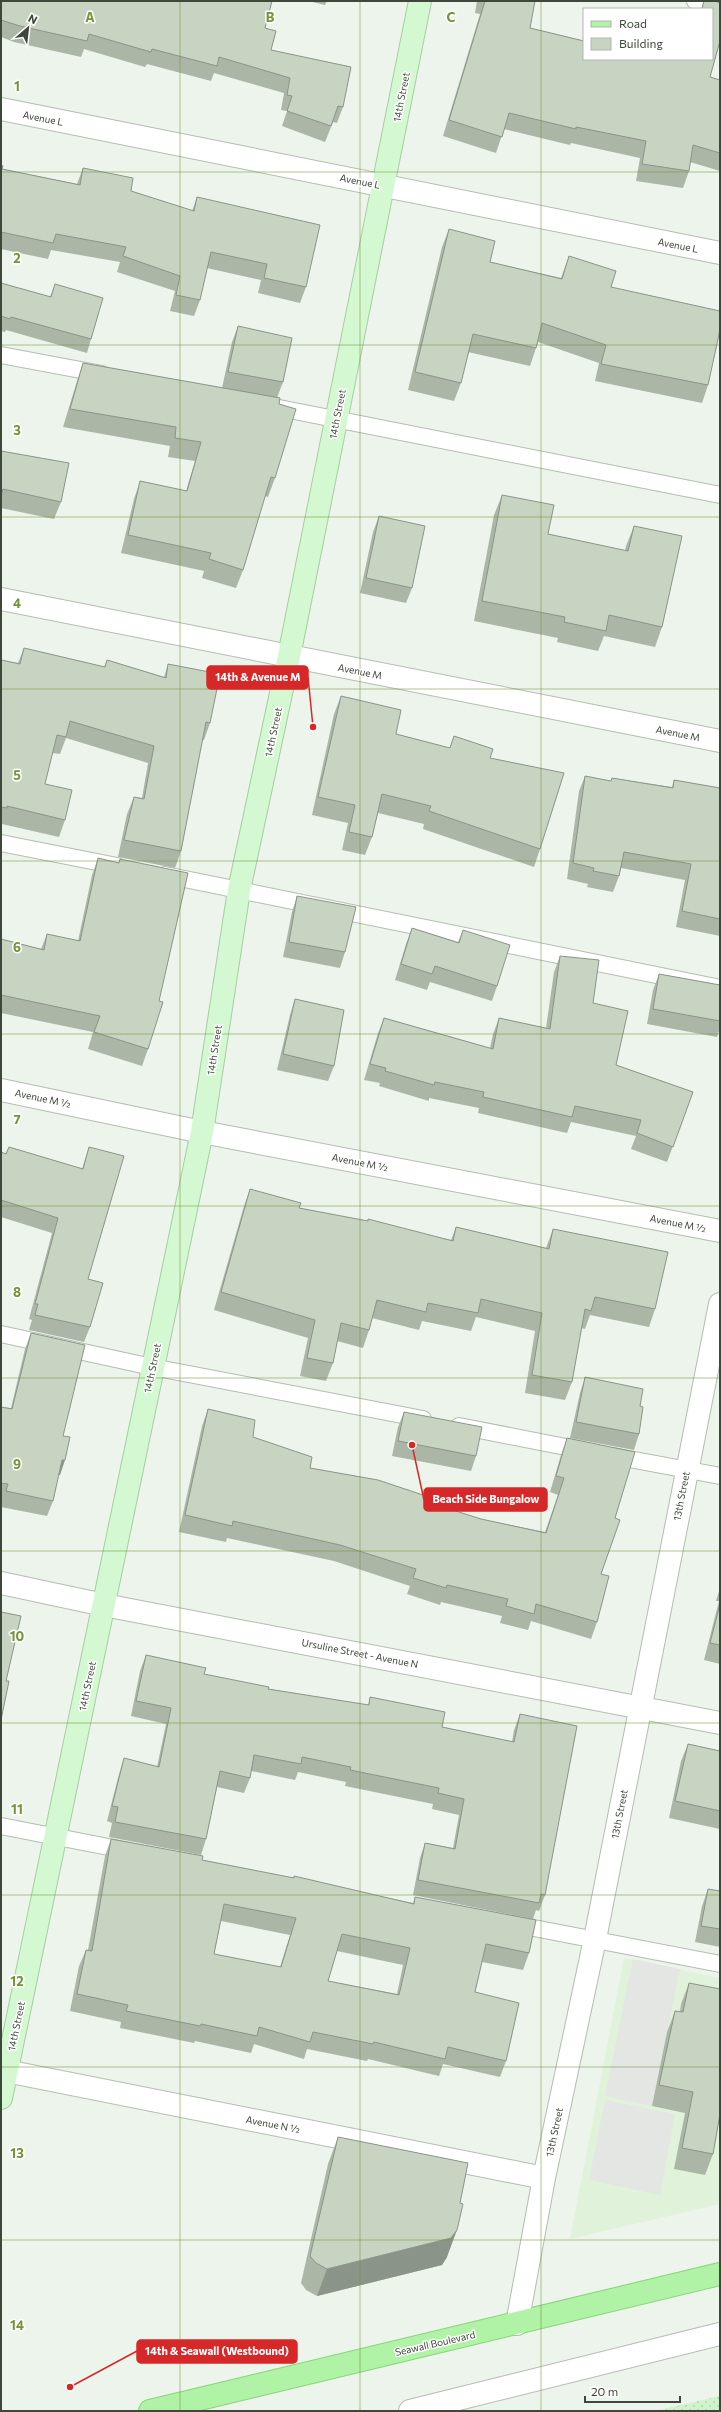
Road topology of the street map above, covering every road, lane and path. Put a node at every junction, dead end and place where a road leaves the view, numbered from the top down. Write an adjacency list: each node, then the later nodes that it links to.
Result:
1 (420, 1): 5 (main road, 14th Street)
2 (695, 1): 3 (lane)
3 (720, 6)
4 (1, 110): 5 (street, Avenue L)
5 (384, 186): 6 (street, Avenue L); 10 (main road, 14th Street)
6 (720, 253)
7 (1, 355): 8 (lane)
8 (118, 377)
9 (258, 404): 10 (lane)
10 (336, 419): 11 (lane); 13 (main road, 14th Street)
11 (720, 495)
12 (1, 599): 13 (street, Avenue M)
13 (289, 656): 14 (street, Avenue M); 16 (main road, 14th Street)
14 (720, 741)
15 (1, 843): 16 (lane)
16 (239, 890): 17 (lane); 19 (main road, 14th Street)
17 (720, 988)
18 (1, 1090): 19 (street, Avenue M ½)
19 (202, 1132): 20 (street, Avenue M ½); 23 (main road, 14th Street)
20 (720, 1231)
21 (720, 1304): 24 (street, 13th Street)
22 (1, 1334): 23 (lane)
23 (152, 1367): 24 (lane); 27 (main road, 14th Street)
24 (686, 1470): 25 (lane); 28 (street, 13th Street)
25 (720, 1476)
26 (1, 1583): 27 (street, Ursuline Street - Avenue N)
27 (104, 1605): 28 (street, Ursuline Street - Avenue N); 31 (main road, 14th Street)
28 (640, 1706): 29 (street, Ursuline Street - Avenue N); 34 (street, 13th Street)
29 (720, 1723)
30 (1, 1826): 31 (lane)
31 (55, 1837): 32 (lane); 36 (main road, 14th Street)
32 (141, 1853)
33 (501, 1921): 34 (lane)
34 (595, 1939): 35 (lane); 38 (street, 13th Street)
35 (720, 1964)
36 (4, 2071): 37 (main road, 14th Street); 38 (street, Avenue N ½)
37 (1, 2098)
38 (544, 2178): 40 (street, 13th Street)
39 (720, 2274): 40 (main road, Seawall Boulevard)
40 (517, 2324): 42 (main road, Seawall Boulevard)
41 (720, 2334): 43 (street)
42 (150, 2411)
43 (410, 2411)

